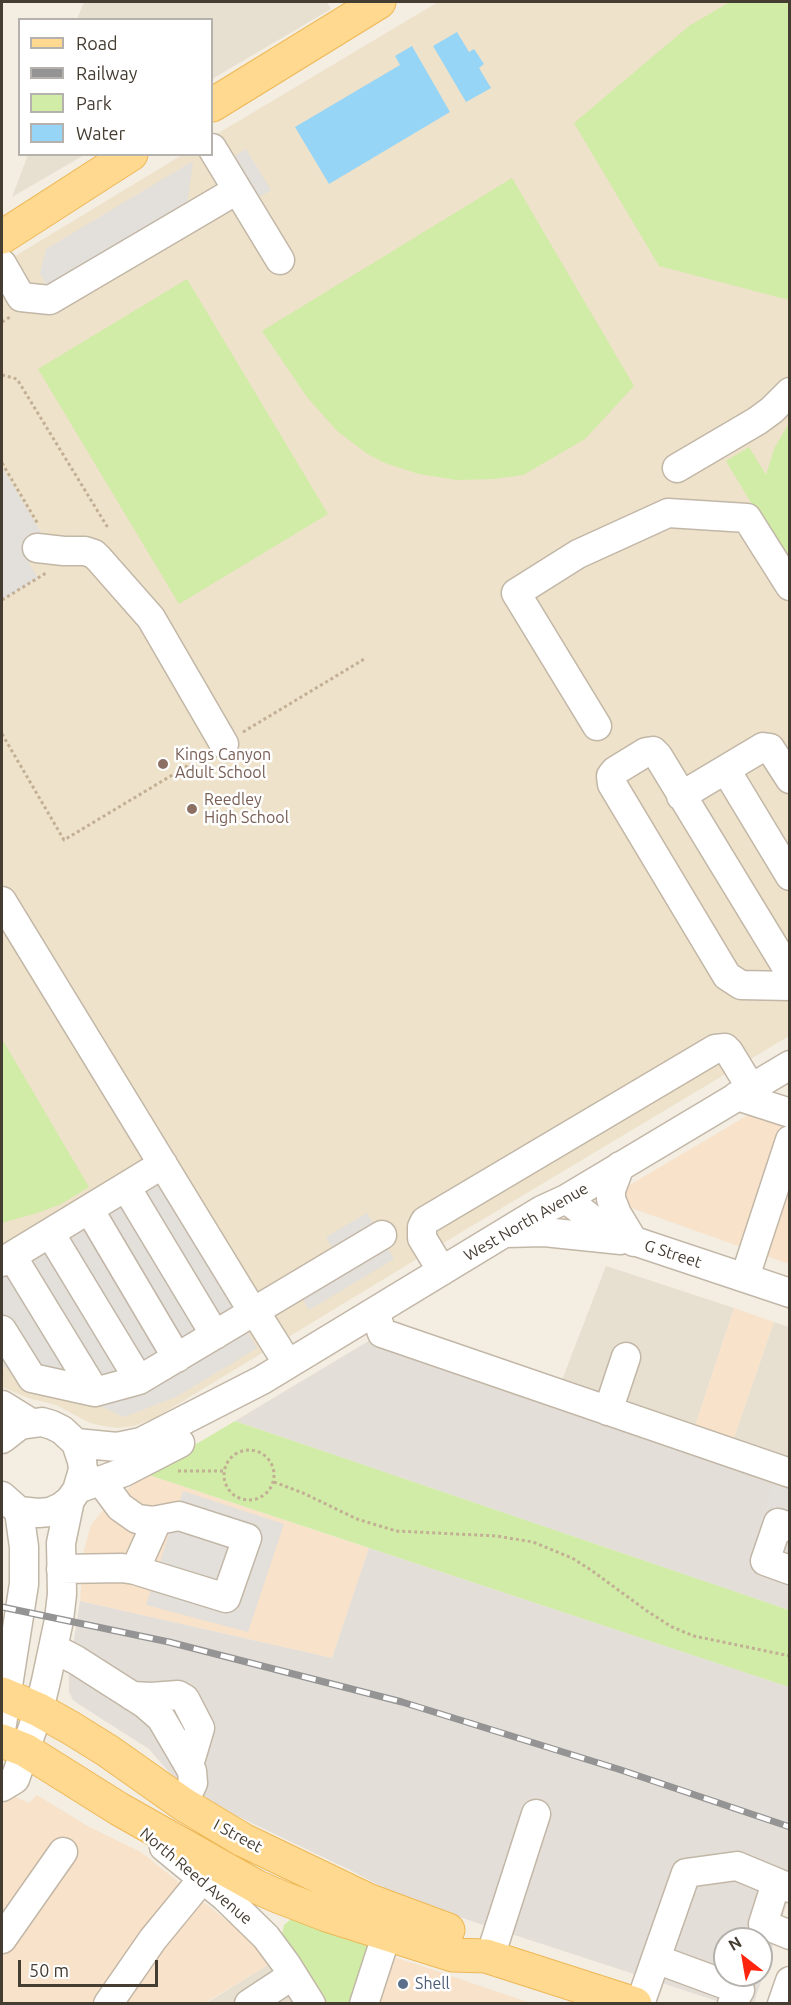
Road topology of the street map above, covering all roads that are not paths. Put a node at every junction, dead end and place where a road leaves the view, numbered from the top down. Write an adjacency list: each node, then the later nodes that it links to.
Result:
1 (361, 6): 2 (main road)
2 (213, 104)
3 (213, 150): 5 (street)
4 (128, 156): 6 (main road)
5 (232, 182): 7 (street); 8 (street)
6 (2, 237)
7 (280, 260)
8 (2, 264)
9 (789, 392): 10 (street)
10 (677, 468)
11 (45, 548): 14 (street)
12 (789, 586): 13 (street)
13 (597, 726)
14 (224, 744)
15 (726, 770): 16 (street); 17 (street); 18 (street)
16 (789, 778)
17 (681, 796): 20 (street); 21 (street)
18 (789, 876)
19 (2, 901): 26 (street)
20 (789, 973)
21 (789, 986)
22 (789, 1065): 23 (street, West North Avenue)
23 (744, 1092): 24 (street); 27 (street, West North Avenue); 36 (street)
24 (789, 1113)
25 (789, 1140): 37 (street)
26 (163, 1164): 28 (street); 39 (street)
27 (620, 1166): 29 (street, West North Avenue); 34 (street)
28 (126, 1187): 30 (street); 42 (street)
29 (566, 1199): 32 (street, West North Avenue); 34 (street, G Street)
30 (88, 1209): 31 (street); 44 (street)
31 (50, 1233): 35 (street); 46 (street)
32 (506, 1233): 34 (street); 36 (street, West North Avenue)
33 (382, 1234): 39 (street)
34 (634, 1242): 37 (street, G Street)
35 (7, 1259): 48 (street)
36 (442, 1271): 40 (street, West North Avenue)
37 (745, 1277): 38 (street, G Street)
38 (789, 1293)
39 (254, 1312): 42 (street); 45 (street)
40 (375, 1312): 45 (street, West North Avenue); 50 (street)
41 (2, 1330): 48 (street)
42 (215, 1335): 44 (street)
43 (626, 1357): 50 (street)
44 (177, 1358): 46 (street)
45 (288, 1364): 47 (street, West North Avenue)
46 (139, 1380): 48 (street)
47 (262, 1380): 53 (street, West North Avenue); 55 (street, West North Avenue)
48 (95, 1392)
49 (2, 1405): 51 (street)
50 (608, 1410): 54 (street)
51 (31, 1423): 52 (street); 53 (street)
52 (2, 1439)
53 (76, 1443): 55 (street)
54 (789, 1473)
55 (82, 1490): 56 (street, West North Avenue); 57 (street); 59 (street)
56 (10, 1503): 63 (street)
57 (157, 1521): 61 (street); 61 (street)
58 (789, 1527): 60 (street)
59 (61, 1569): 61 (street); 62 (street)
60 (789, 1569)
61 (135, 1570)
62 (53, 1648): 64 (street); 67 (street)
63 (3, 1704): 64 (main road, I Street)
64 (39, 1710): 65 (street); 67 (main road, I Street)
65 (13, 1745): 66 (street); 68 (main road, I Street)
66 (2, 1787)
67 (183, 1804): 78 (main road, I Street)
68 (119, 1809): 71 (street, North Reed Avenue); 74 (main road, I Street)
69 (536, 1814): 78 (street)
70 (63, 1852): 77 (street)
71 (203, 1878): 80 (street, North Reed Avenue); 83 (street)
72 (783, 1885): 73 (street); 79 (street)
73 (762, 1927)
74 (387, 1933): 78 (main road, I Street); 86 (street)
75 (773, 1933): 76 (street)
76 (789, 1935)
77 (2, 1939)
78 (488, 1956): 87 (main road, I Street)
79 (656, 1959): 82 (street); 88 (street)
80 (293, 1975): 84 (street); 85 (street, North Reed Avenue)
81 (789, 1981): 89 (street)
82 (739, 1989)
83 (108, 2004)
84 (249, 2004)
85 (311, 2004)
86 (364, 2004)
87 (635, 2004)
88 (640, 2004)
89 (782, 2004)

